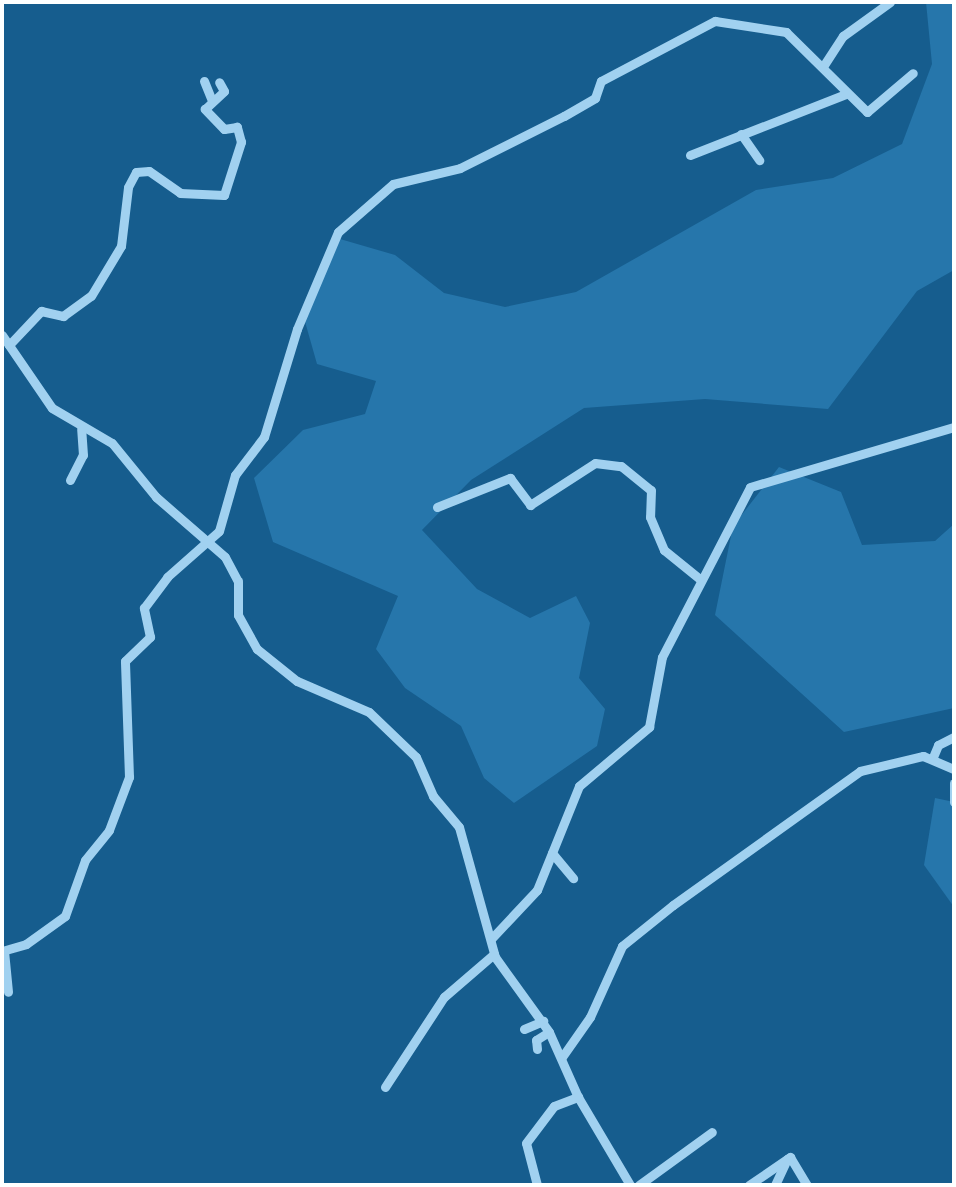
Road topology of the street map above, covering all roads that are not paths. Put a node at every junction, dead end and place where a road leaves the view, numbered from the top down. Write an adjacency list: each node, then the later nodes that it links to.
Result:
1 (890, 2): 2 (street)
2 (824, 65): 6 (street); 17 (street)
3 (913, 73): 6 (street)
4 (204, 81): 7 (street)
5 (219, 82): 7 (street)
6 (846, 94): 8 (street)
7 (212, 102): 12 (street)
8 (741, 134): 9 (street); 10 (street)
9 (690, 155)
10 (759, 160)
11 (2, 335): 12 (street)
12 (9, 345): 14 (street)
13 (954, 427): 18 (street)
14 (81, 429): 15 (street); 17 (street)
15 (70, 480)
16 (437, 507): 18 (street)
17 (209, 540): 26 (street); 27 (street)
18 (700, 579): 24 (street)
19 (954, 737): 20 (street)
20 (933, 757): 21 (street); 34 (street)
21 (954, 769)
22 (954, 783): 23 (street)
23 (954, 802)
24 (552, 853): 25 (street); 26 (street)
25 (573, 878)
26 (491, 939): 28 (street)
27 (3, 951): 29 (street)
28 (494, 954): 30 (street); 35 (street)
29 (8, 992)
30 (543, 1021): 31 (street); 32 (street)
31 (524, 1029)
32 (549, 1032): 33 (street); 34 (street)
33 (537, 1049)
34 (562, 1057): 36 (street)
35 (385, 1087)
36 (578, 1097): 39 (street); 40 (street)
37 (712, 1132): 41 (street)
38 (790, 1157): 42 (street); 43 (street); 44 (street)
39 (537, 1185)
40 (630, 1185)
41 (639, 1185)
42 (749, 1185)
43 (775, 1185)
44 (807, 1185)

